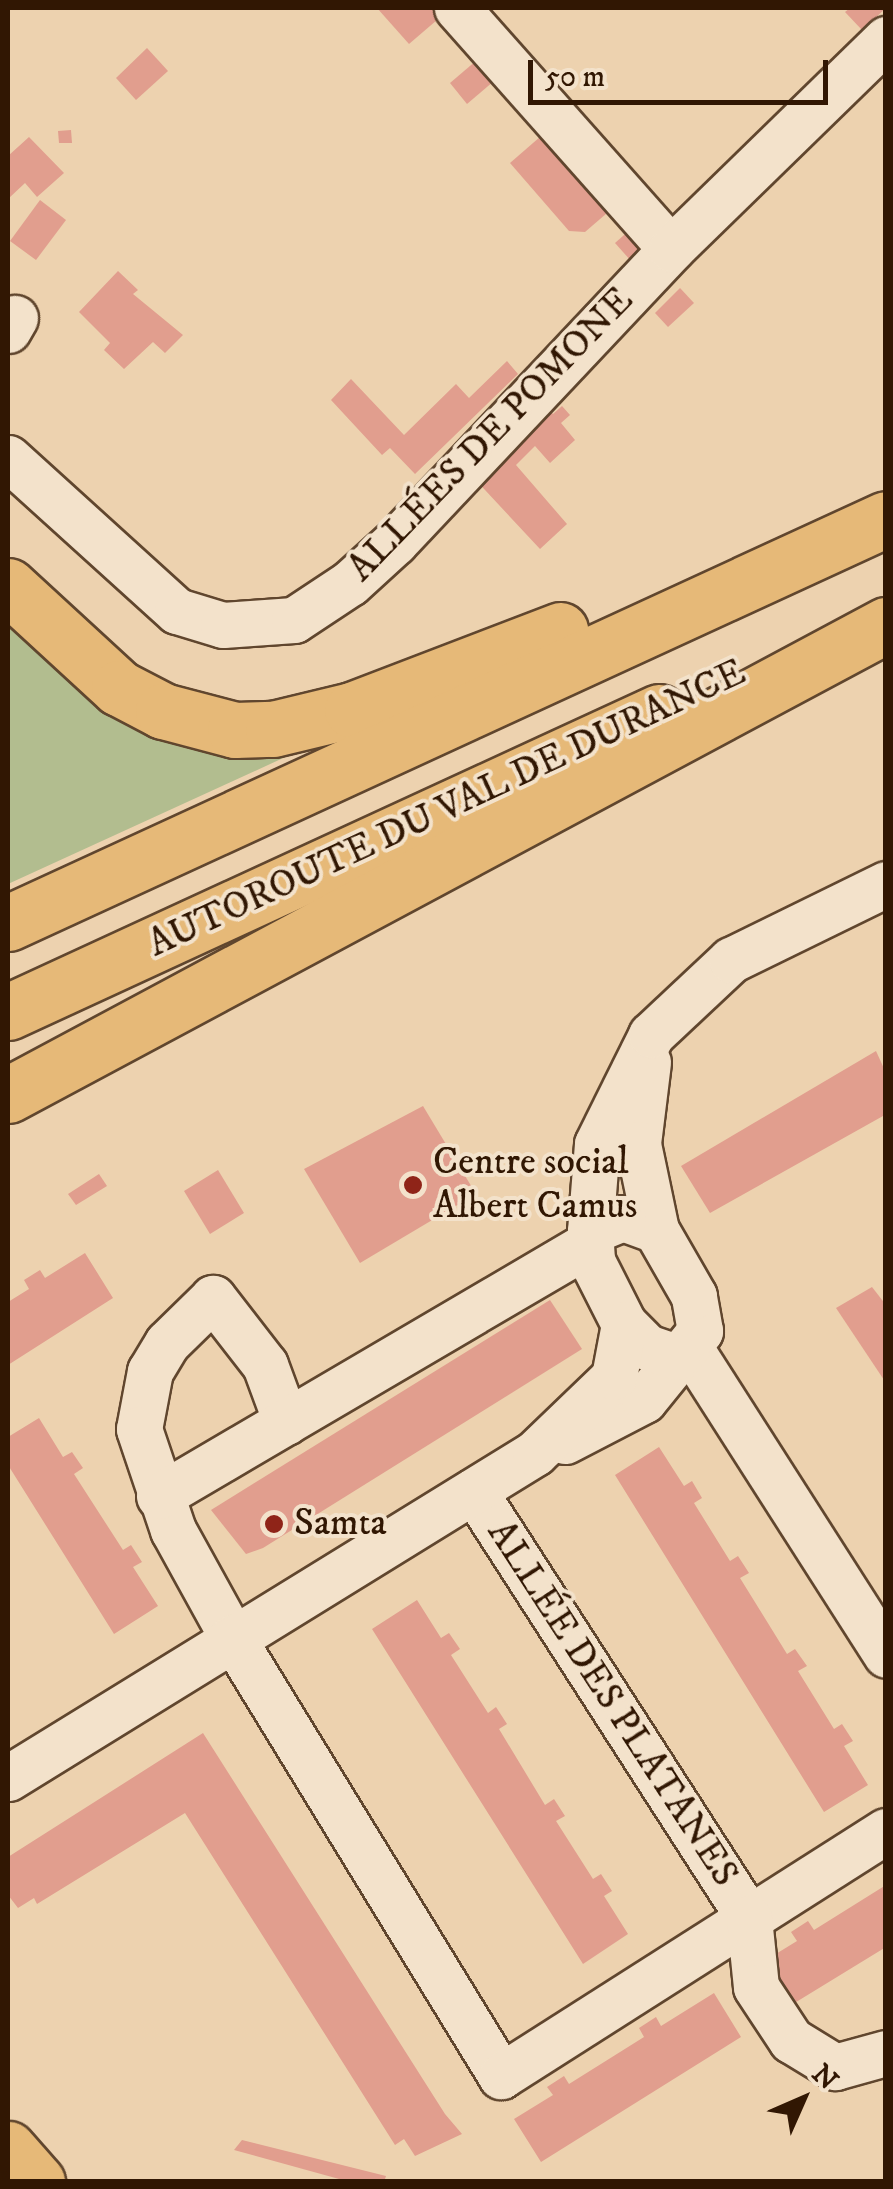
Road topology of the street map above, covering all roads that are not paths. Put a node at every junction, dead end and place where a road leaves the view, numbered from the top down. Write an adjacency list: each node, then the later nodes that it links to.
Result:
1 (457, 8): 3 (street)
2 (886, 39): 3 (street, ALLÉES DE POMONE)
3 (671, 249): 4 (street, ALLÉES DE POMONE)
4 (8, 458)
5 (886, 508): 7 (main road)
6 (886, 519): 11 (main road, AUTOROUTE DU VAL DE DURANCE)
7 (8, 586)
8 (886, 607): 12 (main road, AUTOROUTE DU VAL DE DURANCE)
9 (886, 625): 14 (main road)
10 (886, 884): 13 (street)
11 (8, 923)
12 (8, 1012)
13 (651, 1035): 15 (street); 16 (street)
14 (8, 1095)
15 (656, 1230): 16 (street); 18 (street)
16 (589, 1238): 17 (street); 19 (street)
17 (624, 1324): 18 (street); 20 (street)
18 (683, 1353): 20 (street); 24 (street)
19 (286, 1422): 22 (street); 22 (street)
20 (535, 1453): 21 (street)
21 (474, 1491): 23 (street); 27 (street, ALLÉE DES PLATANES)
22 (159, 1496): 23 (street)
23 (232, 1637): 25 (street); 27 (street)
24 (886, 1655)
25 (8, 1778)
26 (886, 1831): 27 (street)
27 (749, 1918): 28 (street)
28 (886, 2053)
29 (8, 2149): 30 (main road)
30 (37, 2182)

